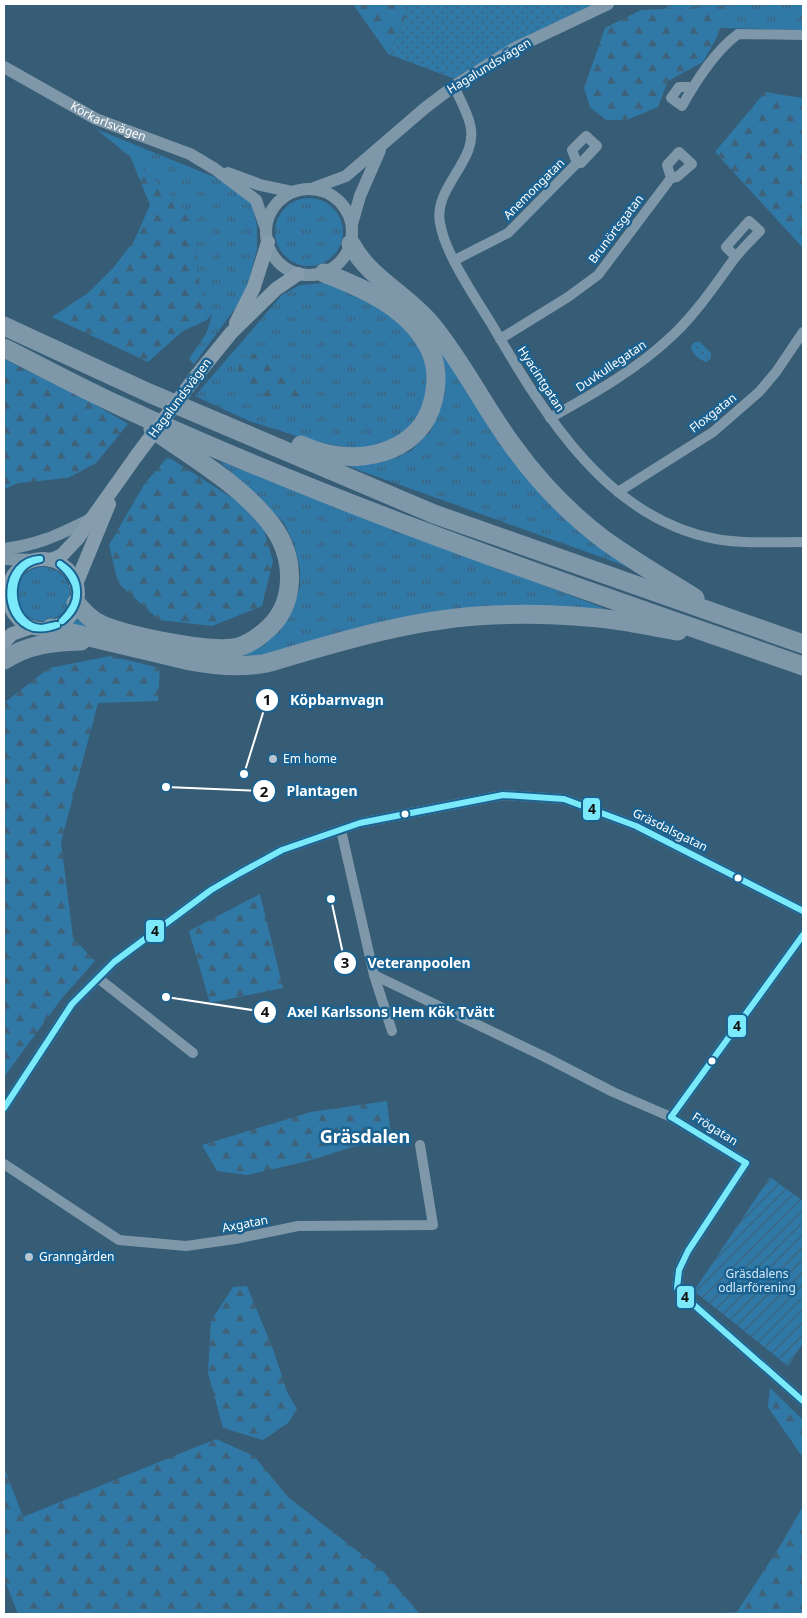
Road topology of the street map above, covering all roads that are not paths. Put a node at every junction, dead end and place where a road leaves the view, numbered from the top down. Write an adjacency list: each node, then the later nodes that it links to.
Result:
1 (608, 4): 4 (street, Hagalundsvägen)
2 (803, 35): 5 (street)
3 (4, 67): 8 (street, Körkarlsvägen)
4 (454, 86): 6 (street, Hagalundsvägen); 16 (street, Hyacintgatan)
5 (692, 87)
6 (382, 146): 10 (street, Hagalundsvägen); 12 (street, Hagalundsvägen)
7 (577, 163): 16 (street, Anemongatan)
8 (215, 169): 11 (street, Körkarlsvägen); 13 (street, Körkarlsvägen)
9 (671, 178): 22 (street, Brunörtsgatan)
10 (311, 189): 11 (street); 12 (street)
11 (293, 192): 13 (street)
12 (352, 224): 14 (street)
13 (267, 236): 18 (street); 21 (main road, Hagalundsvägen)
14 (351, 244): 17 (street); 37 (highway)
15 (736, 257): 26 (street, Duvkullegatan)
16 (454, 260): 22 (street, Hyacintgatan)
17 (324, 273): 18 (street); 24 (highway)
18 (298, 274): 21 (main road, Hagalundsvägen)
19 (4, 326): 24 (highway)
20 (803, 332): 28 (street, Floxgatan)
21 (231, 333): 27 (main road, Hagalundsvägen, bridge)
22 (500, 339): 26 (street, Hyacintgatan)
23 (4, 348): 25 (highway)
24 (131, 385): 37 (highway)
25 (119, 406): 35 (highway); 40 (highway)
26 (550, 418): 28 (street, Hyacintgatan)
27 (134, 460): 29 (main road, Hagalundsvägen); 35 (main road, Hagalundsvägen)
28 (618, 492): 30 (street, Hyacintgatan)
29 (91, 519): 31 (street); 34 (main road, Hagalundsvägen)
30 (803, 542)
31 (4, 549)
32 (4, 559): 33 (street)
33 (36, 560): 34 (main road); 36 (main road)
34 (52, 560): 35 (main road)
35 (76, 594): 39 (main road)
36 (6, 597): 38 (main road)
37 (729, 618): 43 (highway)
38 (32, 627): 39 (main road); 42 (main road)
39 (51, 628): 41 (highway)
40 (724, 638): 41 (highway); 45 (highway)
41 (103, 641): 44 (highway)
42 (4, 642)
43 (803, 644)
44 (4, 660)
45 (803, 666)
46 (341, 830): 47 (street, Gräsdalsgatan); 49 (street); 50 (street, Gräsdalsgatan)
47 (803, 911)
48 (803, 935): 54 (street)
49 (374, 975): 51 (street); 54 (street, Frögatan)
50 (98, 978): 52 (street); 53 (street, Gräsdalsgatan)
51 (392, 1031)
52 (193, 1053)
53 (4, 1108)
54 (671, 1117): 57 (street, Frögatan)
55 (420, 1145): 56 (street, Axgatan)
56 (4, 1164)
57 (803, 1401)

